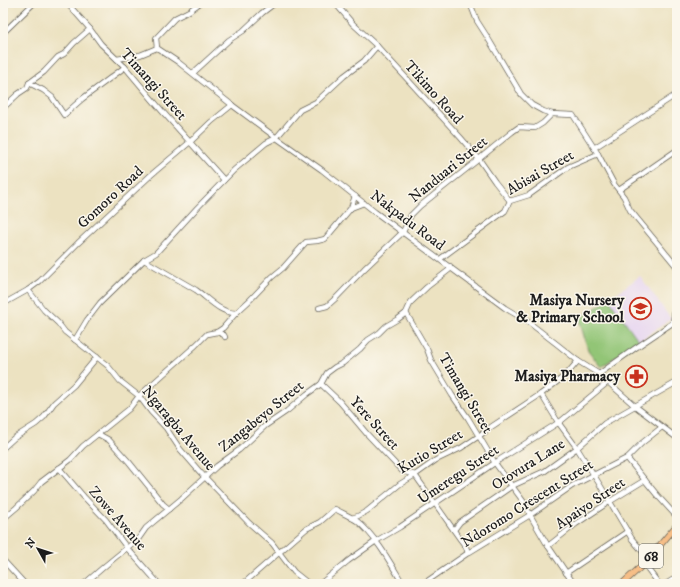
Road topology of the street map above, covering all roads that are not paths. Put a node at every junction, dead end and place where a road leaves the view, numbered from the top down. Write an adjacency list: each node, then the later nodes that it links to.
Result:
1 (34, 3): 8 (street)
2 (67, 3): 7 (street, Timangi Street)
3 (200, 3): 10 (street)
4 (275, 3): 13 (street)
5 (335, 3): 9 (street, Tikimo Road)
6 (470, 3): 19 (street)
7 (90, 29): 11 (street, Timangi Street); 14 (street)
8 (3, 33)
9 (377, 46): 20 (street); 25 (street, Tikimo Road)
10 (157, 48): 11 (street); 13 (street, Nakpadu Road)
11 (117, 59): 12 (street, Timangi Street)
12 (125, 67): 14 (street); 21 (street, Timangi Street)
13 (193, 73): 17 (street, Nakpadu Road)
14 (30, 82): 18 (street)
15 (675, 95): 16 (street); 22 (street)
16 (677, 102)
17 (232, 105): 20 (street, Nakpadu Road); 21 (street, Gomoro Road)
18 (3, 108)
19 (552, 114): 22 (street); 25 (street, Nanduari Street)
20 (276, 138): 26 (street); 28 (street, Nakpadu Road)
21 (190, 142): 26 (street, Timangi Street); 37 (street, Gomoro Road)
22 (594, 148): 24 (street)
23 (677, 150): 27 (street)
24 (598, 154): 27 (street); 29 (street, Abisai Street)
25 (479, 159): 29 (street, Tikimo Road); 32 (street, Nanduari Street)
26 (224, 180): 34 (street)
27 (619, 190): 35 (street)
28 (355, 196): 30 (street, Nakpadu Road); 31 (street)
29 (510, 201): 33 (street, Abisai Street)
30 (364, 203): 31 (street); 32 (street, Nakpadu Road)
31 (352, 208): 41 (street)
32 (403, 232): 33 (street, Nakpadu Road); 40 (street, Nanduari Street)
33 (440, 259): 36 (street, Nakpadu Road)
34 (144, 260): 41 (street); 46 (street)
35 (676, 264)
36 (450, 266): 42 (street, Zangabeyo Street); 48 (street, Nakpadu Road)
37 (28, 290): 39 (street, Gomoro Road); 46 (street, Ngaragba Avenue)
38 (677, 295): 43 (street)
39 (3, 304)
40 (319, 308)
41 (236, 313): 44 (street)
42 (406, 313): 52 (street, Zangabeyo Street); 59 (street, Timangi Street)
43 (675, 321): 49 (street)
44 (223, 328): 45 (street); 45 (street)
45 (217, 332): 54 (street)
46 (74, 340): 47 (street, Ngaragba Avenue)
47 (97, 357): 54 (street, Ngaragba Avenue); 61 (street)
48 (578, 361): 49 (street, Nakpadu Road); 53 (street, Kutio Street)
49 (599, 374): 50 (street, Nakpadu Road)
50 (608, 382): 55 (street, Nakpadu Road); 56 (street, Umeregu Street)
51 (677, 382): 55 (street, Otovura Lane)
52 (321, 384): 66 (street, Yere Street); 68 (street, Zangabeyo Street)
53 (541, 394): 56 (street); 59 (street, Kutio Street)
54 (139, 396): 58 (street); 68 (street, Ngaragba Avenue)
55 (635, 406): 57 (street, Nakpadu Road); 62 (street, Otovura Lane)
56 (558, 422): 62 (street); 64 (street, Umeregu Street)
57 (662, 427): 60 (street, Nakpadu Road); 63 (street, Ndoromo Crescent Street)
58 (98, 434): 65 (street); 73 (street)
59 (479, 436): 64 (street, Timangi Street); 66 (street, Kutio Street)
60 (677, 438)
61 (3, 448)
62 (577, 448): 67 (street); 70 (street, Otovura Lane)
63 (627, 458): 67 (street, Ndoromo Crescent Street); 69 (street)
64 (495, 463): 70 (street, Timangi Street); 72 (street, Umeregu Street)
65 (59, 468): 76 (street); 83 (street, Zowe Avenue)
66 (415, 475): 72 (street, Yere Street); 77 (street, Kutio Street)
67 (593, 475): 71 (street); 74 (street, Ndoromo Crescent Street)
68 (205, 477): 73 (street, Zangabeyo Street); 84 (street, Ngaragba Avenue)
69 (645, 480): 71 (street, Apaiyo Street); 75 (street)
70 (512, 486): 74 (street, Timangi Street); 79 (street, Otovura Lane)
71 (609, 502): 80 (street); 82 (street, Apaiyo Street)
72 (435, 504): 79 (street, Yere Street); 81 (street, Umeregu Street)
73 (170, 509): 83 (street, Zangabeyo Street)
74 (530, 515): 82 (street, Timangi Street); 85 (street, Ndoromo Crescent Street)
75 (677, 517)
76 (3, 518)
77 (352, 518): 81 (street); 84 (street)
78 (677, 525): 86 (main road, 68)
79 (454, 530): 85 (street, Yere Street)
80 (628, 531): 86 (street); 89 (street)
81 (376, 541): 96 (street, Umeregu Street); 97 (street)
82 (548, 546): 89 (street, Timangi Street)
83 (127, 548): 92 (street, Zangabeyo Street); 93 (street, Zowe Avenue)
84 (279, 552): 94 (street); 95 (street, Ngaragba Avenue)
85 (468, 553): 98 (street, Ndoromo Crescent Street)
86 (649, 559): 88 (main road, 68)
87 (3, 560): 91 (street)
88 (644, 564): 100 (main road, 68); 101 (street)
89 (566, 573): 99 (street, Timangi Street)
90 (677, 577): 102 (street)
91 (25, 584)
92 (84, 584)
93 (159, 584)
94 (243, 584)
95 (310, 584)
96 (320, 584)
97 (403, 584)
98 (423, 584)
99 (574, 584)
100 (622, 584)
101 (659, 584)
102 (666, 584)

